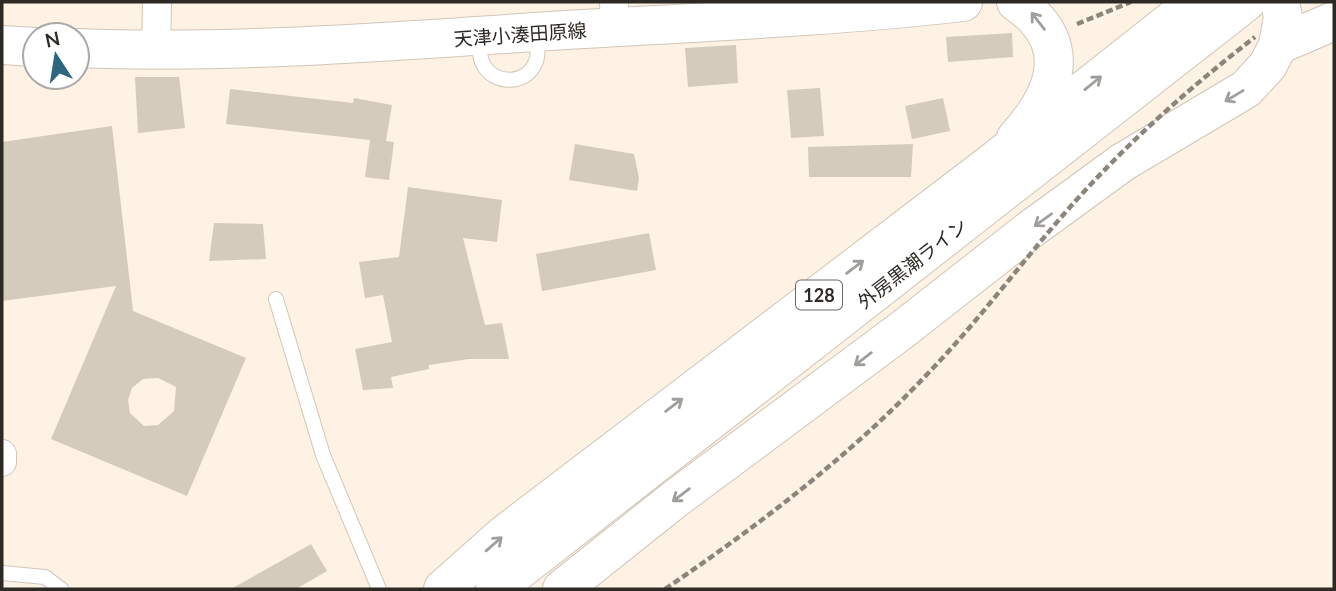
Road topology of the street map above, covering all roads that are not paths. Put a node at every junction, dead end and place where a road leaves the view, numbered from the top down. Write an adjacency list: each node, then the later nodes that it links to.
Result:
1 (157, 2): 12 (street)
2 (963, 2): 6 (main road, 天津小湊田原線)
3 (1016, 2): 13 (main road, one-way to 3)
4 (1195, 2): 13 (main road, 128, one-way to 4)
5 (1280, 2): 8 (main road)
6 (614, 15): 12 (main road, 天津小湊田原線)
7 (1334, 21): 8 (main road, 128)
8 (1259, 28): 18 (main road, 外房黒潮ライン / 128); 22 (main road, one-way to 22)
9 (2, 46): 10 (main road)
10 (21, 47)
11 (91, 49): 12 (main road, 天津小湊田原線)
12 (156, 51)
13 (993, 162): 21 (main road, 128, one-way to 13)
14 (276, 299): 20 (lane)
15 (2, 454): 16 (street)
16 (2, 462)
17 (2, 573): 19 (lane)
18 (503, 582)
19 (61, 589)
20 (379, 589)
21 (443, 589)
22 (562, 589)

